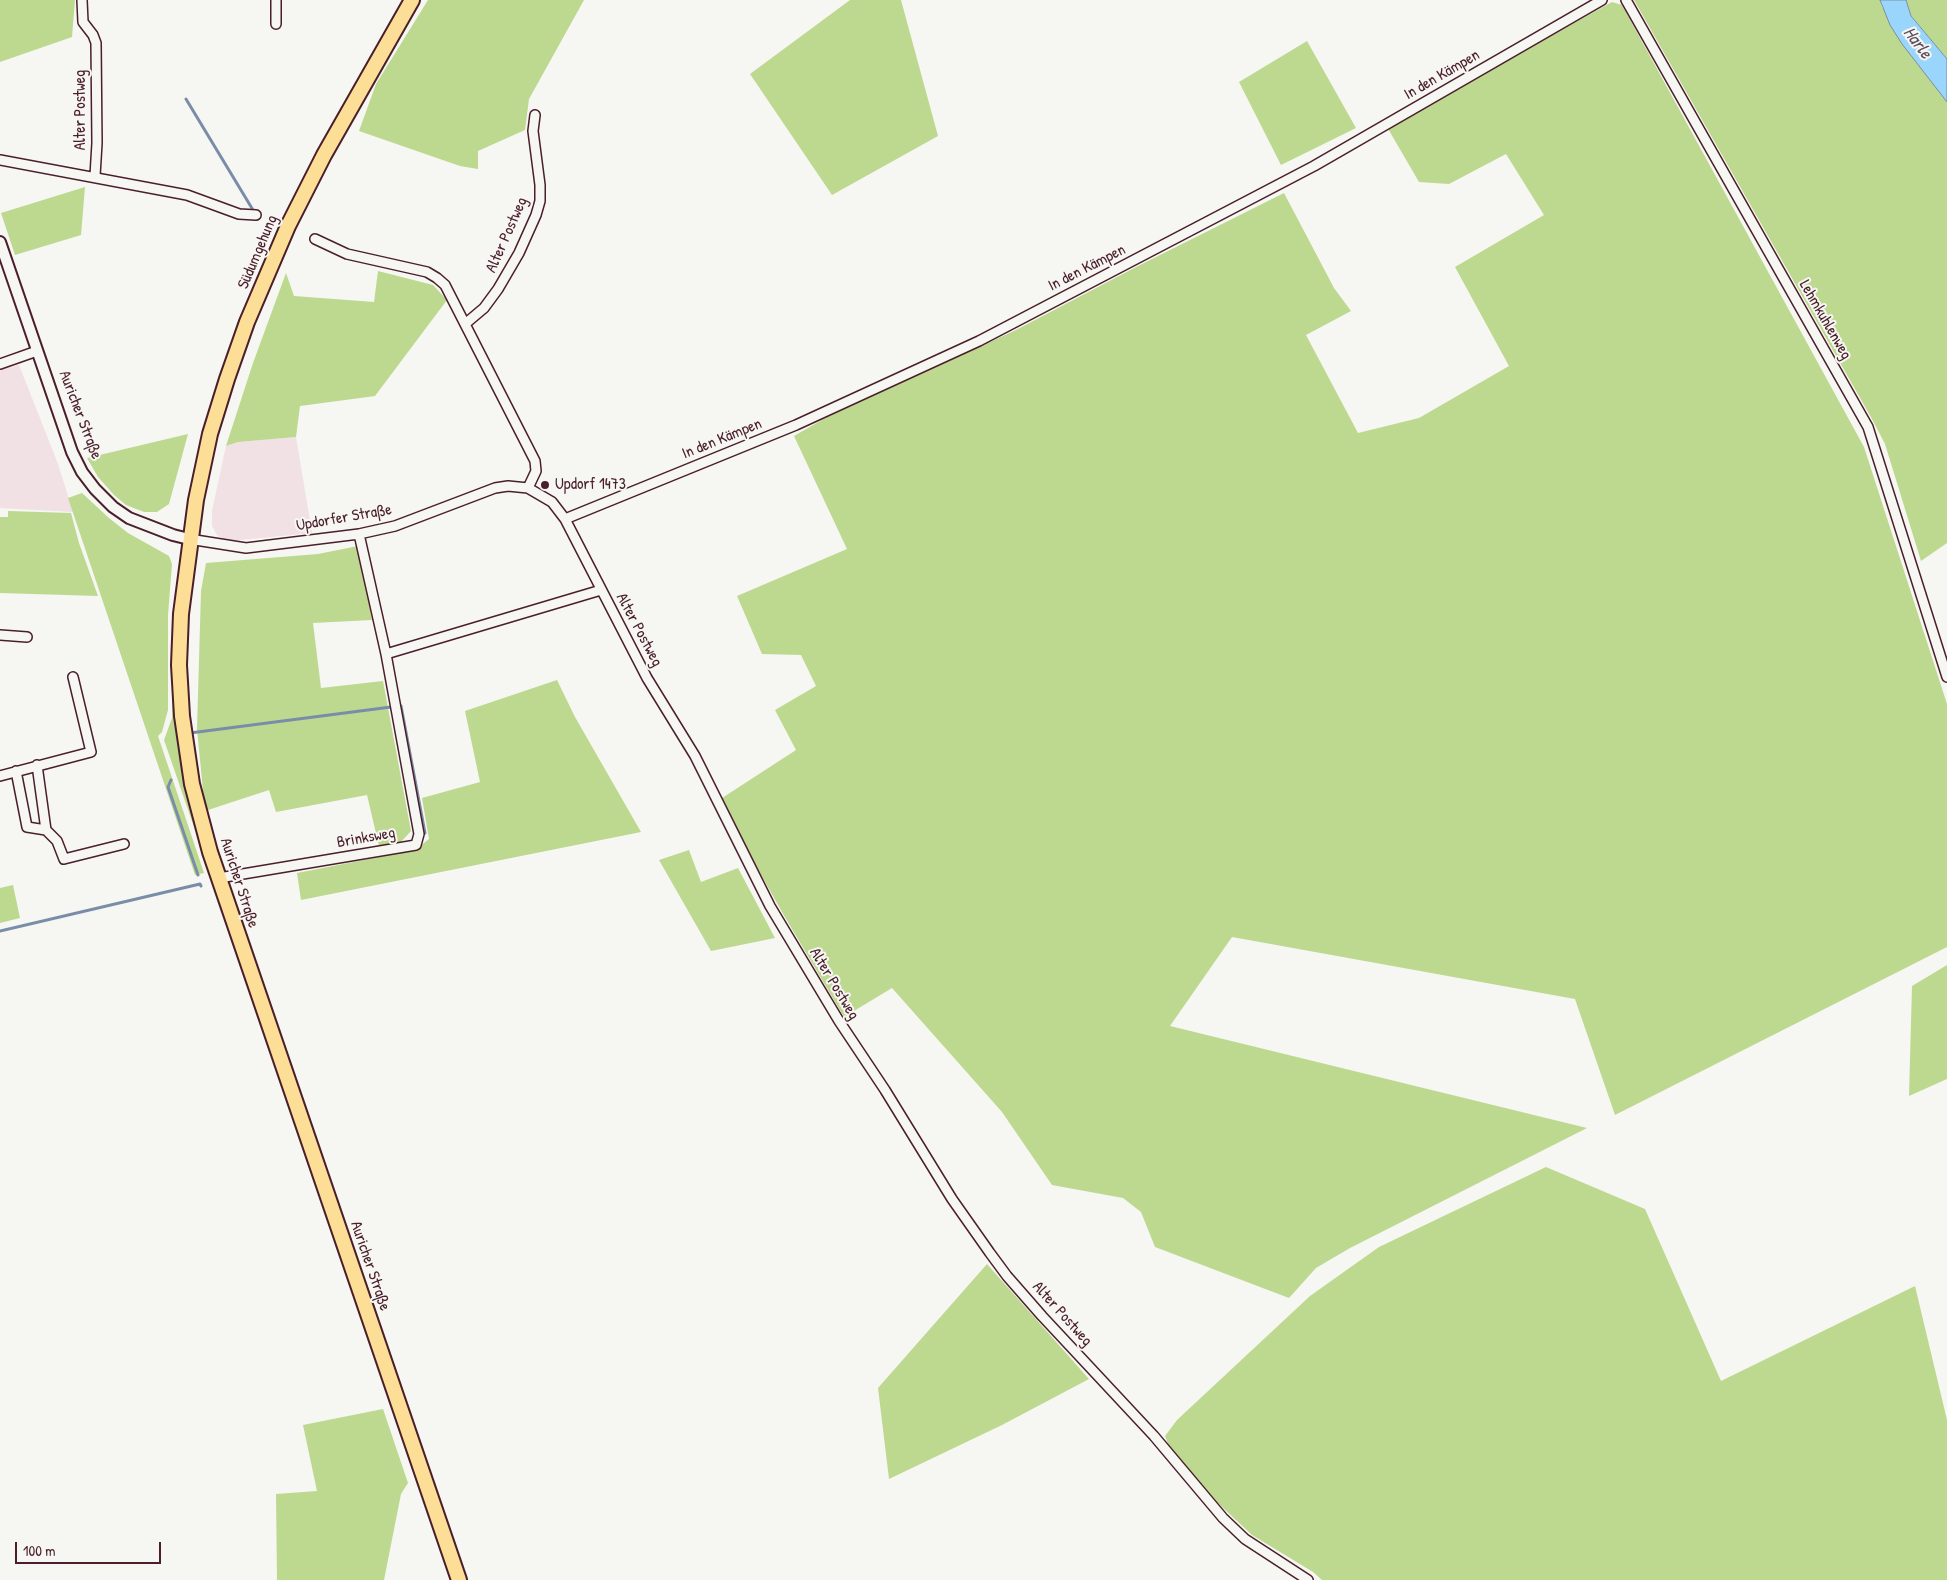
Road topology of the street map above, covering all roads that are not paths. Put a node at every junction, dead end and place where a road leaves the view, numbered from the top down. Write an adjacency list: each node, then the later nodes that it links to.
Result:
1 (82, 0): 9 (street, Alter Postweg)
2 (276, 0): 6 (street)
3 (412, 0): 19 (main road, Südumgehung)
4 (1602, 0): 17 (street, In den Kämpen)
5 (1626, 0): 25 (street, Lehmkuhlenweg)
6 (276, 24)
7 (535, 115): 13 (street, Alter Postweg)
8 (0, 160): 9 (street, Alter Postweg)
9 (95, 176): 10 (street, Alter Postweg)
10 (256, 215)
11 (315, 239): 13 (street)
12 (0, 242): 14 (street, Auricher Straße)
13 (465, 324): 16 (street)
14 (37, 351): 15 (street); 19 (street, Auricher Straße)
15 (0, 364)
16 (528, 488): 17 (street, Alter Postweg); 18 (street, Updorfer Straße)
17 (564, 519): 20 (street, Alter Postweg)
18 (359, 534): 19 (street, Updorfer Straße); 23 (street, Brinksweg)
19 (190, 539): 31 (main road, Auricher Straße)
20 (601, 590): 23 (street); 33 (street, Alter Postweg)
21 (0, 635): 22 (street)
22 (27, 637)
23 (386, 654): 31 (street, Brinksweg)
24 (72, 677): 26 (street)
25 (1947, 677)
26 (37, 765): 27 (street); 29 (street)
27 (16, 771): 28 (street); 29 (street)
28 (0, 776)
29 (46, 830): 30 (street)
30 (124, 844)
31 (219, 878): 32 (main road, Auricher Straße)
32 (459, 1580)
33 (1308, 1580)

